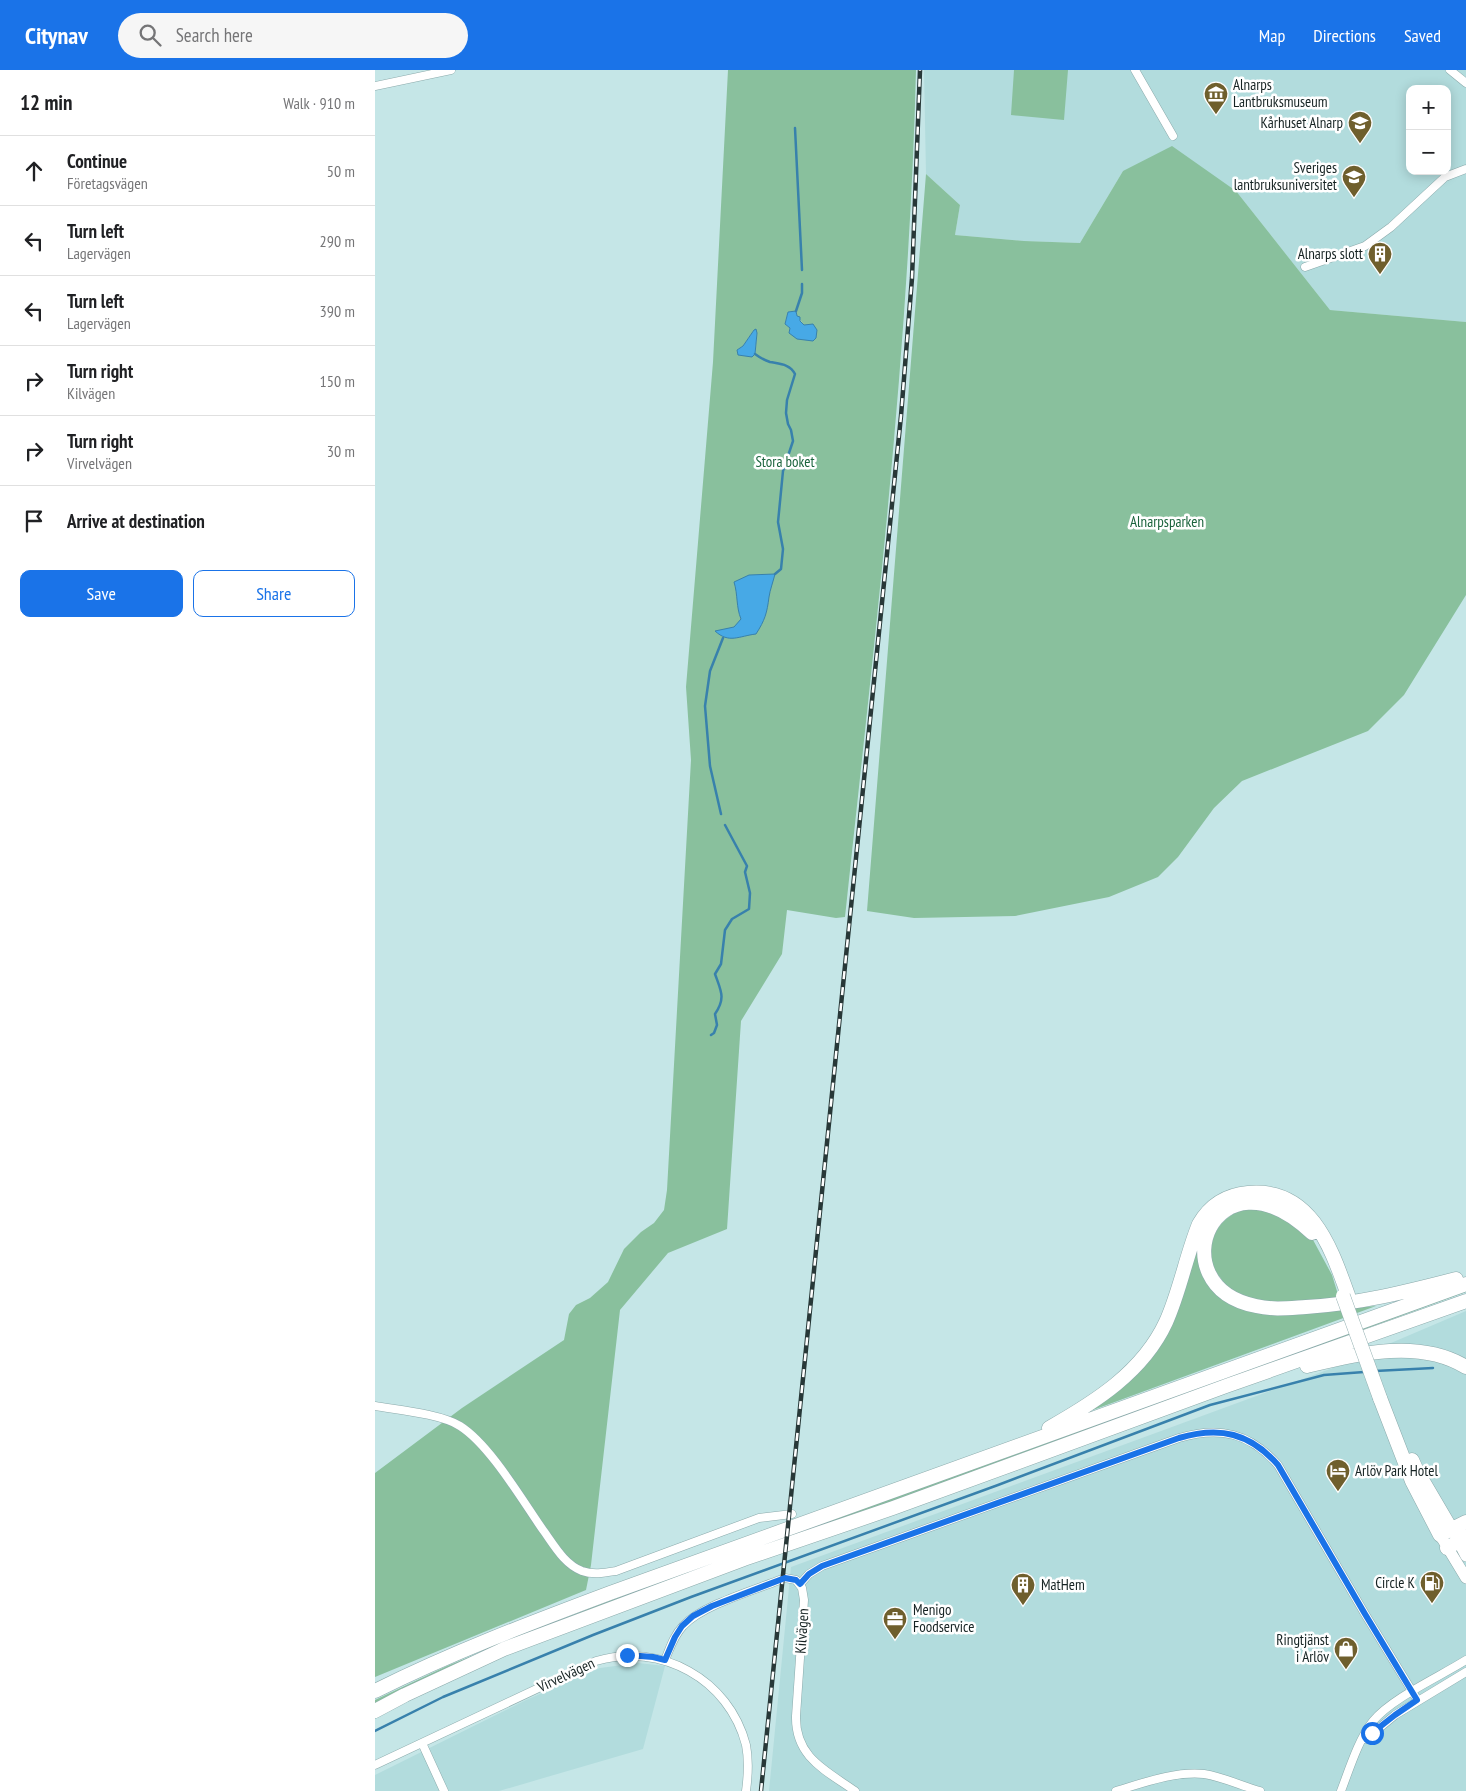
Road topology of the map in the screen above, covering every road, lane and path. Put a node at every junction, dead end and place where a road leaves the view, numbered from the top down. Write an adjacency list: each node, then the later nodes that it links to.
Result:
1 (451, 70): 5 (street)
2 (1135, 70): 6 (street)
3 (1450, 70): 4 (street)
4 (1465, 80)
5 (375, 86)
6 (1173, 136)
7 (1466, 169): 8 (street)
8 (1305, 267)
9 (1466, 1277): 11 (highway)
10 (1466, 1284): 16 (highway)
11 (1345, 1296): 16 (highway); 19 (highway)
12 (1466, 1301): 14 (highway)
13 (1466, 1367): 14 (highway)
14 (1226, 1386): 30 (highway)
15 (375, 1406): 17 (street)
16 (1013, 1448): 27 (highway)
17 (792, 1514)
18 (1466, 1522): 19 (highway)
19 (1446, 1532): 20 (main road)
20 (1457, 1542): 21 (main road); 22 (main road)
21 (1466, 1556)
22 (1466, 1578)
23 (800, 1584): 24 (street); 28 (street); 36 (street, Kilvägen)
24 (665, 1660): 31 (street, Virvelvägen); 35 (street, Virvelvägen)
25 (1466, 1660): 28 (street)
26 (1466, 1672): 29 (street)
27 (375, 1691)
28 (1411, 1692): 29 (street); 32 (street)
29 (1417, 1700): 32 (street)
30 (375, 1711)
31 (422, 1743): 33 (street, Virvelvägen); 34 (street)
32 (1360, 1746): 39 (street)
33 (375, 1765)
34 (444, 1791)
35 (747, 1791)
36 (855, 1791)
37 (1116, 1791): 38 (street)
38 (1261, 1791)
39 (1341, 1791)

